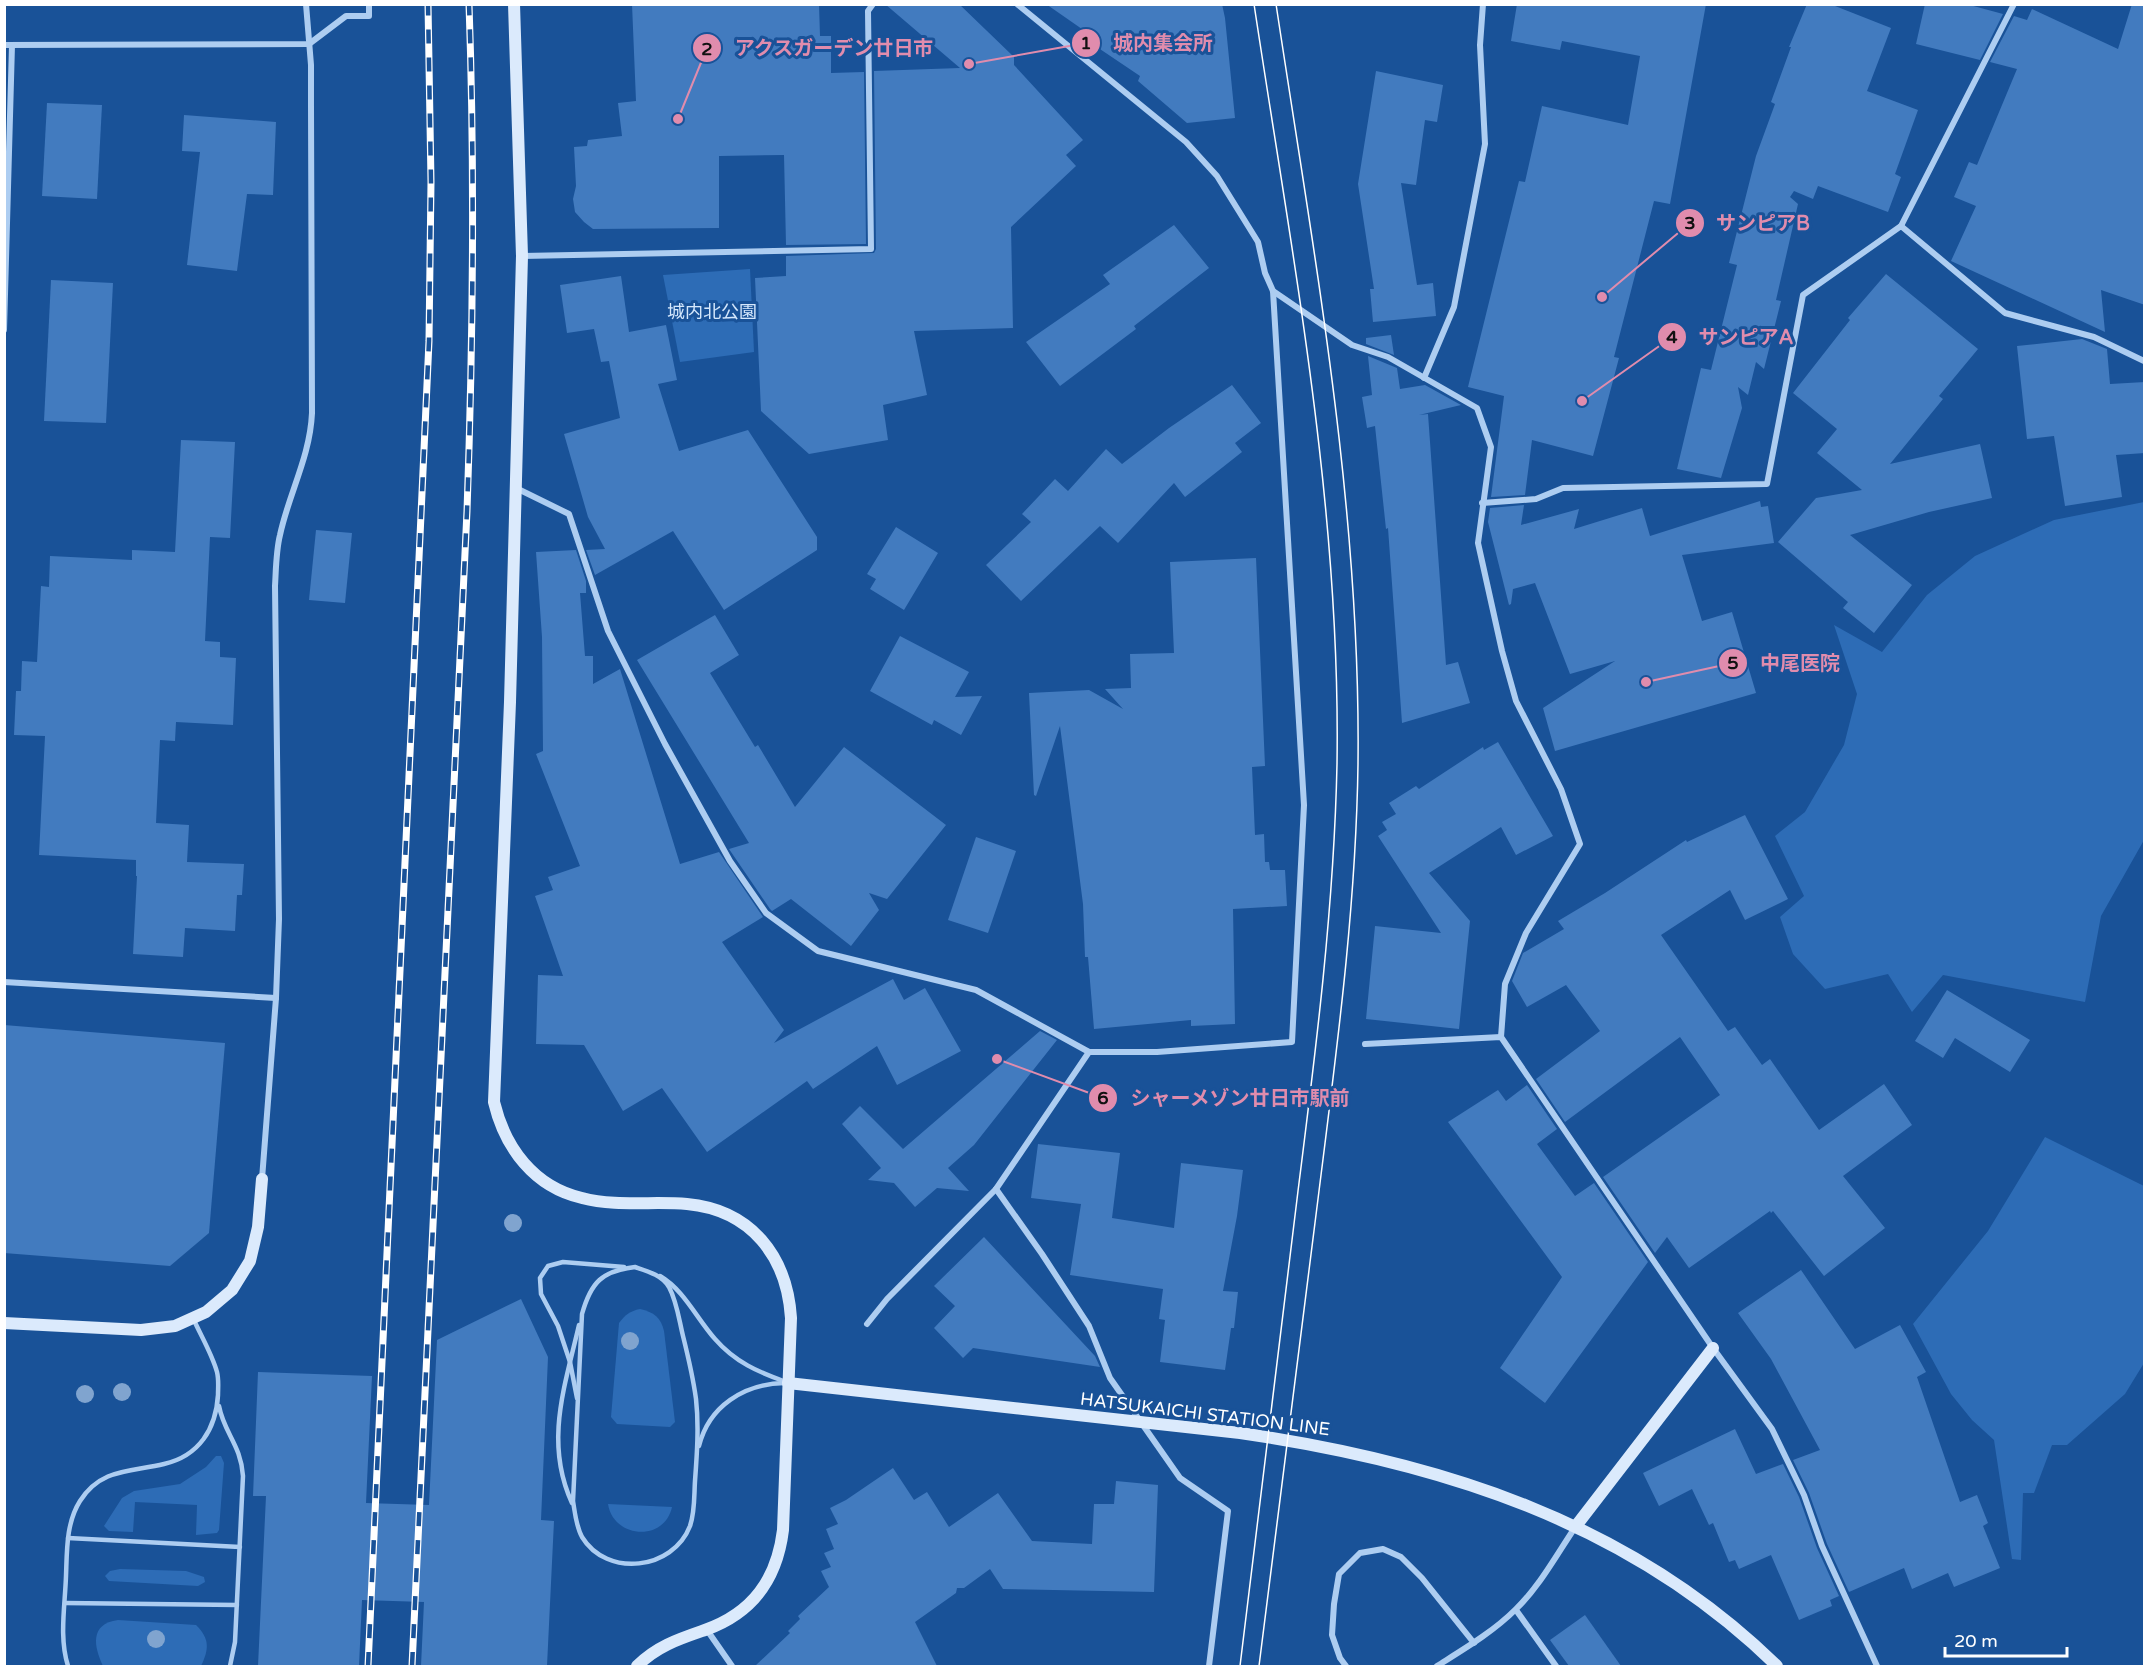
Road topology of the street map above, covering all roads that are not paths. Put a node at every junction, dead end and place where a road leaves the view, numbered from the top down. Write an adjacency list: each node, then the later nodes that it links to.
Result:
1 (306, 4): 8 (street)
2 (369, 4): 8 (street)
3 (514, 4): 11 (street)
4 (873, 4): 11 (street)
5 (1017, 4): 12 (street)
6 (1483, 4): 15 (street)
7 (2014, 4): 10 (street)
8 (309, 44): 9 (street); 19 (street)
9 (8, 45): 13 (street)
10 (1901, 226): 14 (street); 17 (street)
11 (522, 256): 16 (street)
12 (1273, 291): 15 (street); 22 (street)
13 (4, 330)
14 (2145, 361)
15 (1424, 378): 17 (street)
16 (516, 488): 22 (street); 32 (street)
17 (1482, 503): 20 (street)
18 (4, 982): 19 (street)
19 (276, 998): 23 (street)
20 (1501, 1037): 21 (street); 30 (street)
21 (1365, 1044)
22 (1089, 1053): 24 (street)
23 (262, 1179): 27 (street)
24 (996, 1189): 29 (street); 35 (street)
25 (635, 1267): 26 (lane); 31 (lane); 32 (lane); 36 (lane)
26 (582, 1314): 31 (lane); 34 (lane)
27 (193, 1318): 28 (street); 33 (lane)
28 (4, 1323)
29 (867, 1324)
30 (1713, 1348): 38 (street); 55 (street)
31 (570, 1362): 34 (lane); 37 (lane)
32 (788, 1383): 35 (street, HATSUKAICHI STATION LINE); 36 (lane); 44 (street)
33 (218, 1394): 39 (lane); 40 (lane)
34 (578, 1410): 37 (lane)
35 (1141, 1423): 38 (street, HATSUKAICHI STATION LINE); 50 (street)
36 (696, 1464): 37 (lane)
37 (574, 1505)
38 (1576, 1526): 43 (street); 54 (street, HATSUKAICHI STATION LINE)
39 (68, 1538): 40 (lane); 41 (lane)
40 (240, 1547): 42 (lane)
41 (65, 1603): 42 (lane); 46 (lane)
42 (237, 1605): 47 (lane)
43 (1516, 1610): 45 (street); 53 (street)
44 (707, 1629): 48 (street); 49 (street)
45 (1474, 1643): 51 (street); 52 (street)
46 (68, 1666)
47 (230, 1666)
48 (637, 1666)
49 (732, 1666)
50 (1209, 1666)
51 (1346, 1666)
52 (1437, 1666)
53 (1556, 1666)
54 (1777, 1666)
55 (1877, 1666)

